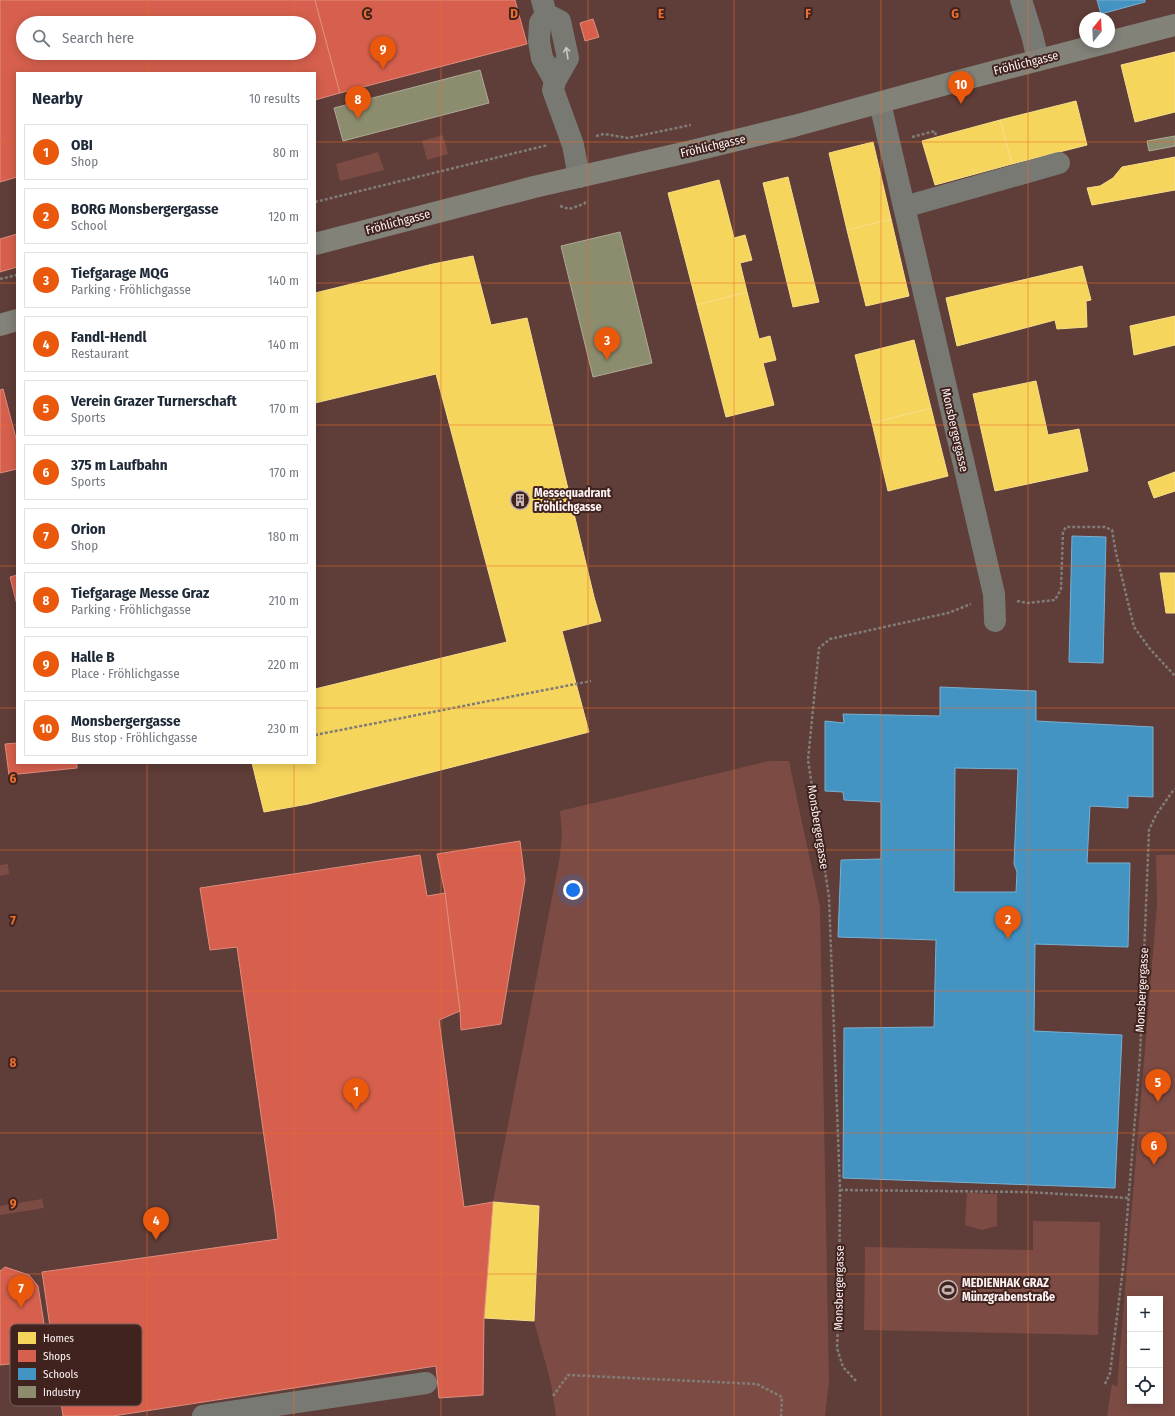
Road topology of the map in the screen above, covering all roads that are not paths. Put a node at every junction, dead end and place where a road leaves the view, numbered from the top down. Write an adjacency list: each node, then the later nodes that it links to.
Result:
1 (1021, 0): 6 (street)
2 (544, 7): 9 (street)
3 (1175, 25): 4 (main road, Fröhlichgasse)
4 (1115, 40)
5 (1085, 48): 6 (main road, Fröhlichgasse)
6 (1038, 60): 7 (main road, Fröhlichgasse)
7 (880, 103): 9 (main road, Fröhlichgasse); 10 (street, Monsbergergasse)
8 (1059, 163): 10 (street)
9 (579, 177): 11 (main road, Fröhlichgasse)
10 (904, 207): 14 (street, Monsbergergasse)
11 (316, 244)
12 (16, 320): 13 (main road)
13 (0, 325)
14 (995, 621)
15 (426, 1383): 16 (street)
16 (203, 1416)

